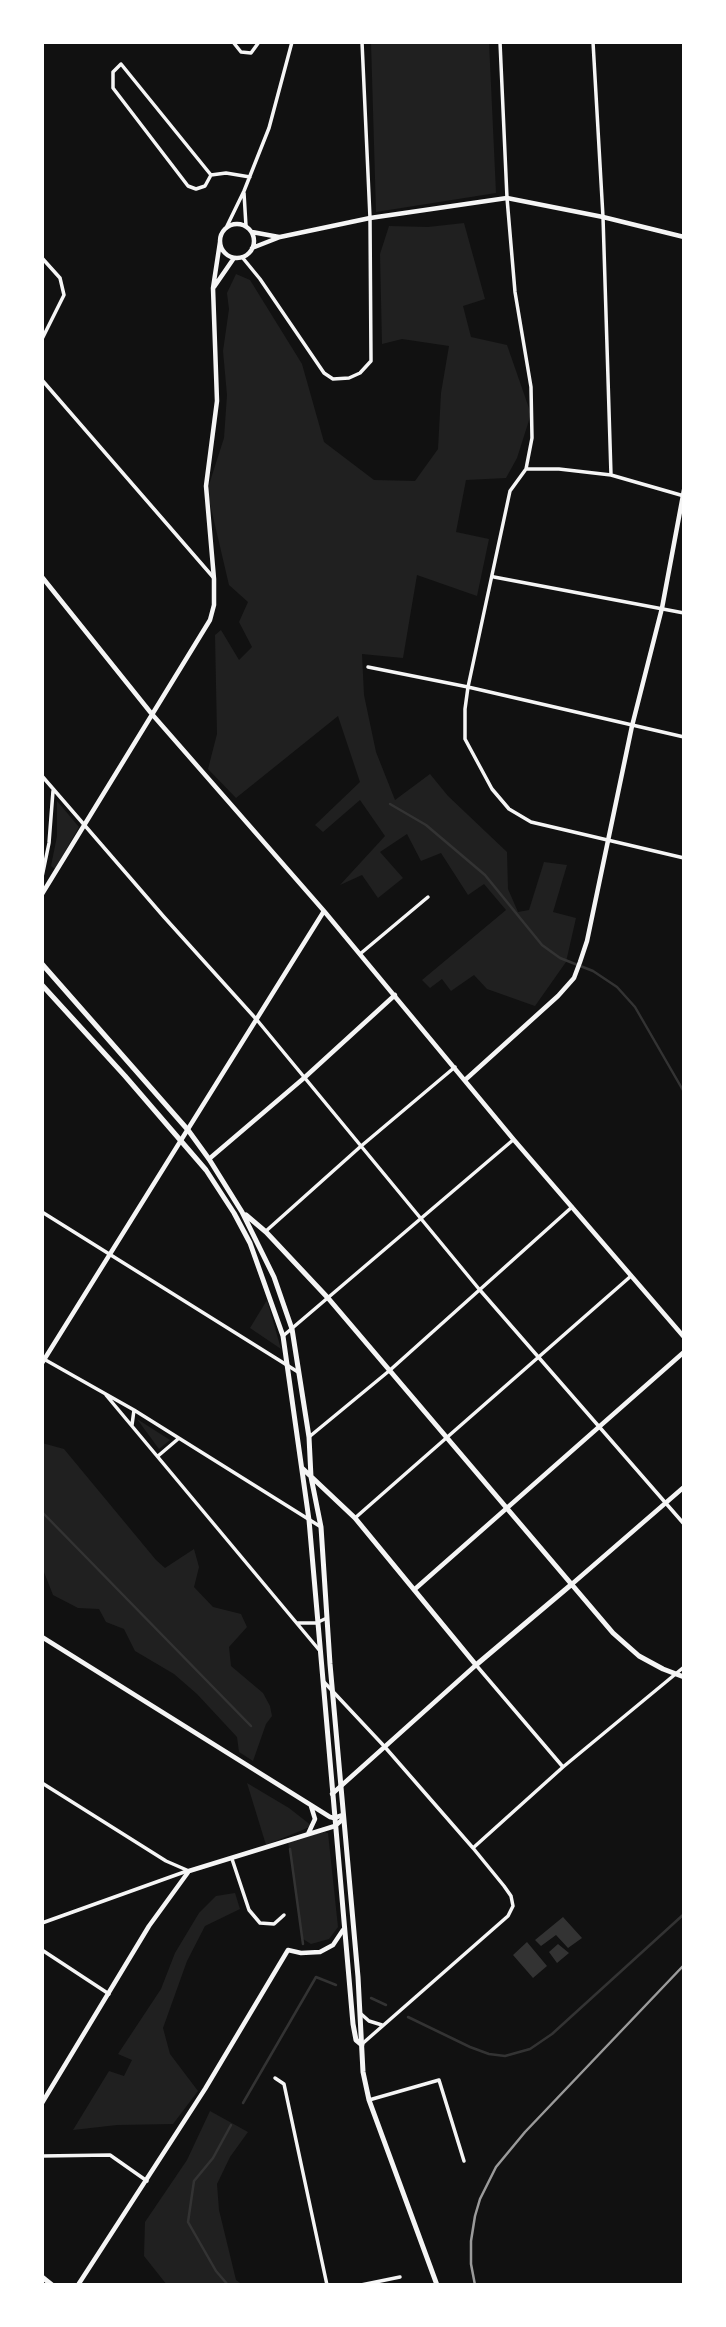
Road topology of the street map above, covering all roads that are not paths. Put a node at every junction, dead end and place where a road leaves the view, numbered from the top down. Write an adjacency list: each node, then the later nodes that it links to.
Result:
1 (233, 42): 2 (street)
2 (259, 42)
3 (292, 42): 8 (street)
4 (362, 42): 11 (street)
5 (500, 42): 10 (street)
6 (593, 42): 12 (street)
7 (211, 175): 7 (street); 8 (street)
8 (250, 177): 9 (street)
9 (244, 191): 13 (street); 14 (street)
10 (507, 198): 11 (street); 12 (street); 26 (street)
11 (370, 218): 16 (street); 20 (street)
12 (603, 218): 17 (street); 27 (street)
13 (227, 226): 14 (street); 18 (street)
14 (246, 226): 15 (street)
15 (252, 232): 16 (street); 19 (street)
16 (280, 237): 19 (street)
17 (684, 237)
18 (220, 242): 22 (street); 23 (street)
19 (252, 248): 20 (street)
20 (242, 257): 22 (street)
21 (42, 258): 24 (street)
22 (234, 258): 23 (street)
23 (213, 288): 32 (street)
24 (42, 339)
25 (42, 380): 32 (street)
26 (526, 469): 27 (street); 31 (street)
27 (611, 475): 29 (street)
28 (684, 490): 29 (street)
29 (684, 496): 33 (street)
30 (42, 577): 37 (street)
31 (494, 577): 33 (street); 36 (street)
32 (214, 579): 37 (street)
33 (662, 608): 34 (street); 38 (street)
34 (684, 613)
35 (368, 667): 36 (street)
36 (468, 687): 38 (street); 43 (street)
37 (151, 713): 42 (street); 48 (street)
38 (632, 726): 39 (street); 43 (street)
39 (684, 737)
40 (42, 776): 41 (street)
41 (53, 789): 42 (street); 45 (street)
42 (84, 827): 46 (street); 53 (street)
43 (607, 841): 44 (street); 56 (street)
44 (684, 858)
45 (42, 877)
46 (42, 894)
47 (428, 897): 49 (street)
48 (324, 911): 49 (street); 53 (street)
49 (360, 954): 52 (street)
50 (42, 964): 57 (main road)
51 (42, 985): 58 (main road)
52 (395, 995): 54 (street); 55 (street)
53 (257, 1020): 55 (street); 57 (street)
54 (455, 1068): 56 (street); 60 (street)
55 (304, 1078): 60 (street); 61 (street)
56 (465, 1080): 59 (street)
57 (188, 1130): 58 (street); 61 (main road)
58 (182, 1140): 67 (street); 72 (main road)
59 (514, 1140): 62 (street); 65 (street)
60 (360, 1147): 65 (street); 66 (street)
61 (209, 1159): 64 (main road)
62 (572, 1207): 68 (street); 69 (street)
63 (42, 1212): 67 (street)
64 (242, 1212): 66 (main road); 71 (main road)
65 (421, 1219): 69 (street); 70 (street)
66 (266, 1232): 70 (main road)
67 (111, 1255): 76 (street); 77 (street)
68 (631, 1276): 73 (street); 75 (street)
69 (479, 1289): 75 (street); 78 (street)
70 (328, 1298): 71 (street); 78 (main road)
71 (292, 1329): 72 (street); 79 (main road)
72 (283, 1336): 77 (main road)
73 (684, 1337)
74 (684, 1352): 83 (street)
75 (538, 1358): 83 (street); 85 (street)
76 (43, 1360): 80 (street)
77 (288, 1366): 79 (street); 88 (main road)
78 (389, 1371): 84 (street); 85 (main road)
79 (300, 1373): 84 (main road)
80 (106, 1395): 81 (street); 82 (street)
81 (134, 1410): 82 (street); 86 (street)
82 (131, 1425): 87 (street)
83 (599, 1428): 91 (street); 92 (street)
84 (309, 1437): 89 (main road)
85 (446, 1437): 92 (main road); 93 (street)
86 (178, 1439): 87 (street); 94 (street)
87 (158, 1457): 100 (street)
88 (302, 1468): 89 (main road); 94 (main road)
89 (311, 1476): 93 (main road); 96 (main road)
90 (684, 1487): 91 (street)
91 (666, 1503): 95 (street); 97 (street)
92 (507, 1508): 97 (main road); 98 (street)
93 (355, 1518): 98 (main road)
94 (309, 1520): 96 (street); 101 (main road)
95 (684, 1524)
96 (321, 1527): 99 (main road)
97 (572, 1584): 104 (main road); 106 (main road)
98 (415, 1589): 104 (main road)
99 (327, 1618): 101 (street); 108 (main road)
100 (297, 1623): 101 (street); 103 (street)
101 (316, 1623): 103 (main road)
102 (42, 1637): 114 (street)
103 (320, 1651): 107 (main road)
104 (476, 1665): 109 (street); 110 (street)
105 (684, 1667): 110 (street)
106 (684, 1677)
107 (323, 1681): 108 (street); 113 (main road)
108 (334, 1692): 109 (street); 112 (main road)
109 (384, 1746): 112 (street); 119 (street)
110 (563, 1767): 119 (street)
111 (42, 1783): 121 (street)
112 (341, 1787): 113 (street); 115 (main road)
113 (332, 1794): 116 (main road)
114 (310, 1805): 116 (street); 118 (street)
115 (343, 1817): 116 (street); 117 (street); 127 (main road)
116 (334, 1818): 117 (main road)
117 (335, 1826): 118 (street); 124 (main road)
118 (308, 1834): 120 (street)
119 (473, 1849): 129 (street)
120 (232, 1859): 121 (street); 122 (street)
121 (189, 1871): 123 (street); 126 (street)
122 (284, 1915)
123 (42, 1923)
124 (344, 1928): 128 (main road); 136 (street)
125 (42, 1950): 126 (street)
126 (109, 1994): 133 (street)
127 (360, 2010): 128 (street); 129 (street); 130 (main road)
128 (352, 2014): 130 (main road)
129 (384, 2025): 130 (street)
130 (362, 2045): 132 (main road)
131 (275, 2078): 141 (street)
132 (369, 2100): 135 (street); 143 (main road)
133 (42, 2102)
134 (42, 2155): 136 (street)
135 (464, 2161)
136 (147, 2181): 140 (street)
137 (42, 2277): 139 (main road)
138 (400, 2277): 142 (street)
139 (52, 2285)
140 (78, 2285)
141 (327, 2285)
142 (361, 2285)
143 (437, 2285)

